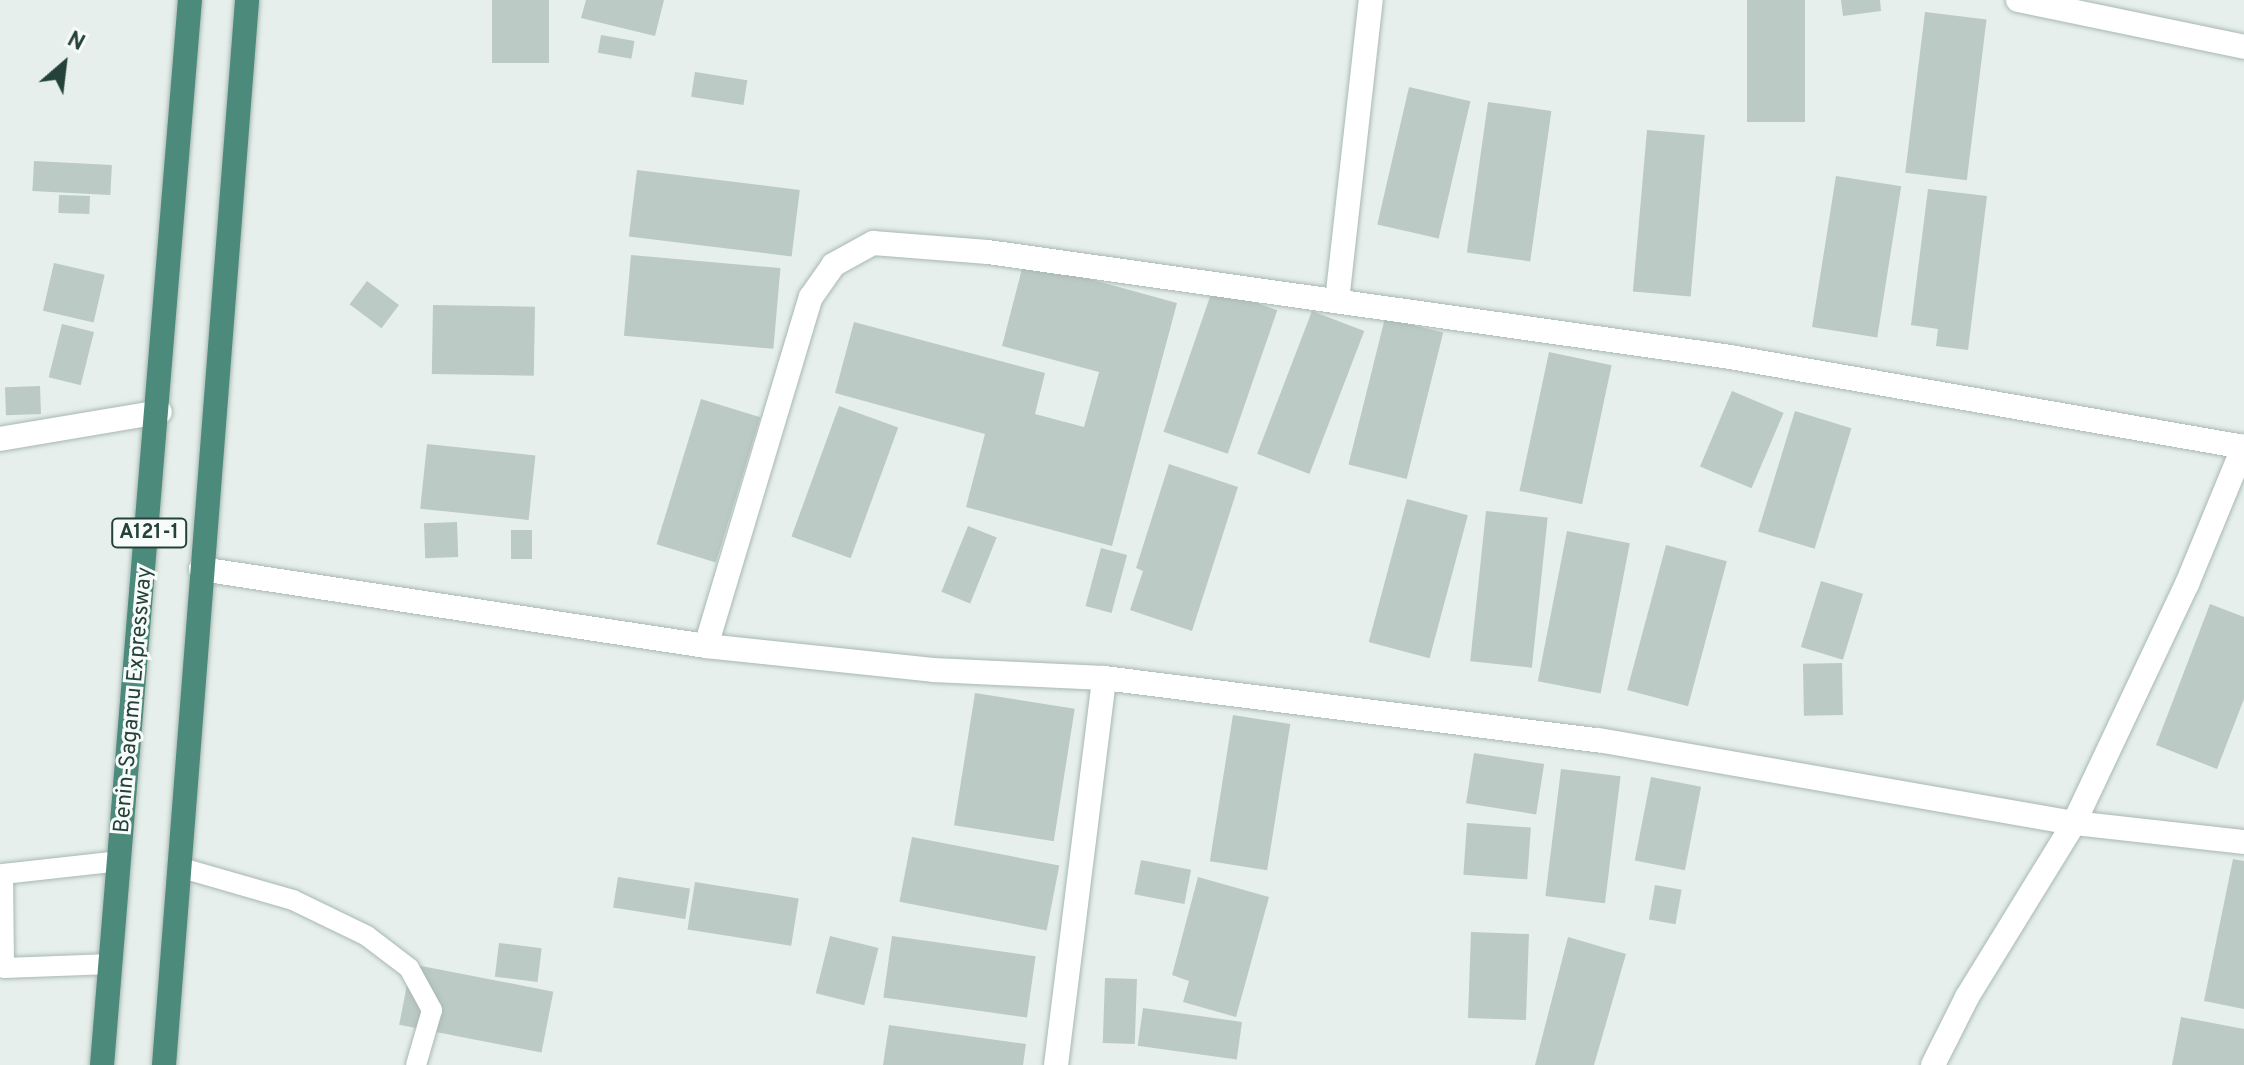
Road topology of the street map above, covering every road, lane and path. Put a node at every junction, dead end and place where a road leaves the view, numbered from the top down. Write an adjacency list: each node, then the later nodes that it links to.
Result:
1 (190, 0): 7 (highway, Benin-Sagamu Expressway / A121-1)
2 (247, 0): 10 (highway, A121-1)
3 (1371, 0): 6 (street)
4 (2018, 0): 5 (street)
5 (2244, 47)
6 (1337, 301): 9 (street); 11 (street)
7 (160, 412): 8 (street); 15 (highway, Benin-Sagamu Expressway / A121-1)
8 (0, 439)
9 (2244, 447): 13 (street)
10 (201, 569): 11 (street); 16 (highway, A121-1)
11 (706, 646): 12 (street)
12 (1104, 678): 13 (street); 23 (street)
13 (2074, 823): 14 (street); 24 (street)
14 (2244, 842)
15 (120, 861): 17 (lane); 18 (highway, Benin-Sagamu Expressway / A121-1)
16 (182, 868): 21 (highway, A121-1); 22 (lane)
17 (1, 874): 19 (lane)
18 (111, 964): 19 (lane); 20 (highway, Benin-Sagamu Expressway / A121-1)
19 (2, 968)
20 (102, 1065)
21 (164, 1065)
22 (416, 1065)
23 (1056, 1065)
24 (1933, 1065)

